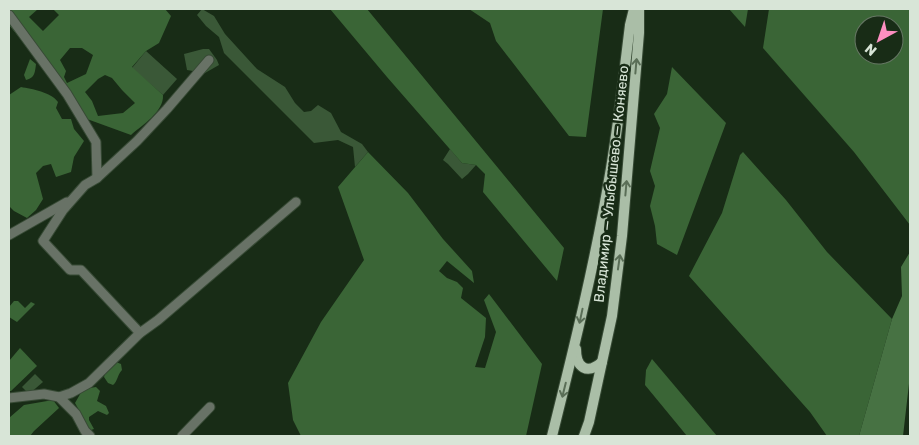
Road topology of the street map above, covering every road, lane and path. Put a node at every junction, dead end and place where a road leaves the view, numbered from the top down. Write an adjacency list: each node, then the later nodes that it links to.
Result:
1 (634, 9): 10 (main road, Владимир — Улыбышево — Коняево, one-way to 10)
2 (639, 9): 11 (main road, Владимир — Улыбышево — Коняево, one-way to 2)
3 (9, 15): 5 (street)
4 (209, 60): 5 (street)
5 (97, 178): 6 (street)
6 (73, 198): 8 (street); 9 (street)
7 (296, 202): 9 (street)
8 (9, 235)
9 (140, 333): 12 (street)
10 (576, 343): 11 (main road, Владимир — Улыбышево — Коняево); 17 (main road, Владимир — Улыбышево — Коняево, one-way to 17)
11 (602, 362): 18 (main road, Владимир — Улыбышево — Коняево)
12 (59, 397): 13 (street); 15 (street)
13 (9, 398)
14 (210, 407): 16 (street)
15 (90, 436)
16 (182, 436)
17 (552, 436)
18 (584, 436)

